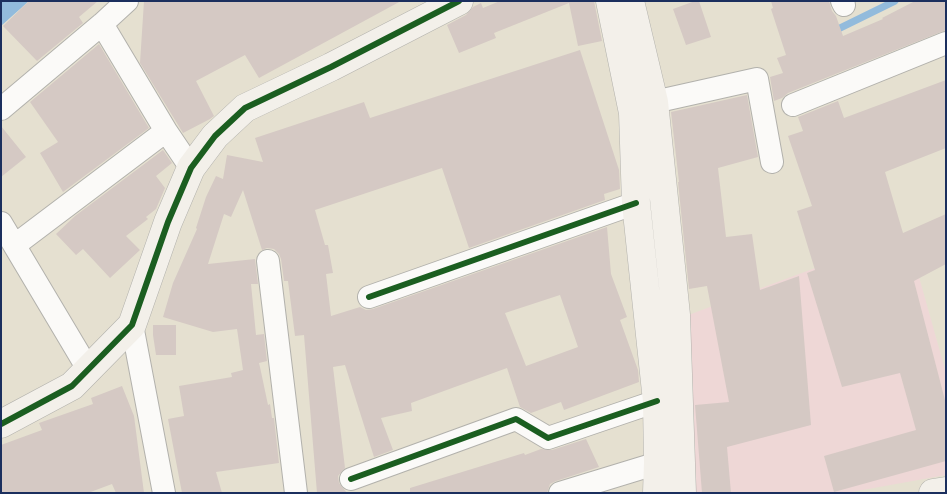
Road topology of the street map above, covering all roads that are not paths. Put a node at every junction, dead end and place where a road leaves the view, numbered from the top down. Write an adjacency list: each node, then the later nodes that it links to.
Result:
1 (127, 1): 5 (street)
2 (459, 1): 12 (main road)
3 (610, 1): 13 (main road)
4 (630, 1): 7 (main road)
5 (102, 24): 9 (street); 10 (street)
6 (946, 43): 8 (street)
7 (654, 102): 11 (street); 29 (main road)
8 (793, 105)
9 (1, 109)
10 (166, 131): 12 (street); 15 (street)
11 (772, 162)
12 (192, 168): 18 (main road)
13 (636, 203): 17 (street); 20 (main road)
14 (1, 223): 15 (street)
15 (14, 245): 19 (street)
16 (268, 261): 26 (street)
17 (369, 297)
18 (132, 325): 19 (main road); 25 (street)
19 (88, 369): 21 (main road)
20 (657, 401): 22 (main road); 23 (street)
21 (1, 424)
22 (658, 463): 27 (street); 28 (main road)
23 (351, 480)
24 (946, 491): 30 (main road)
25 (164, 493)
26 (296, 493)
27 (560, 493)
28 (657, 493)
29 (682, 493)
30 (933, 493)

